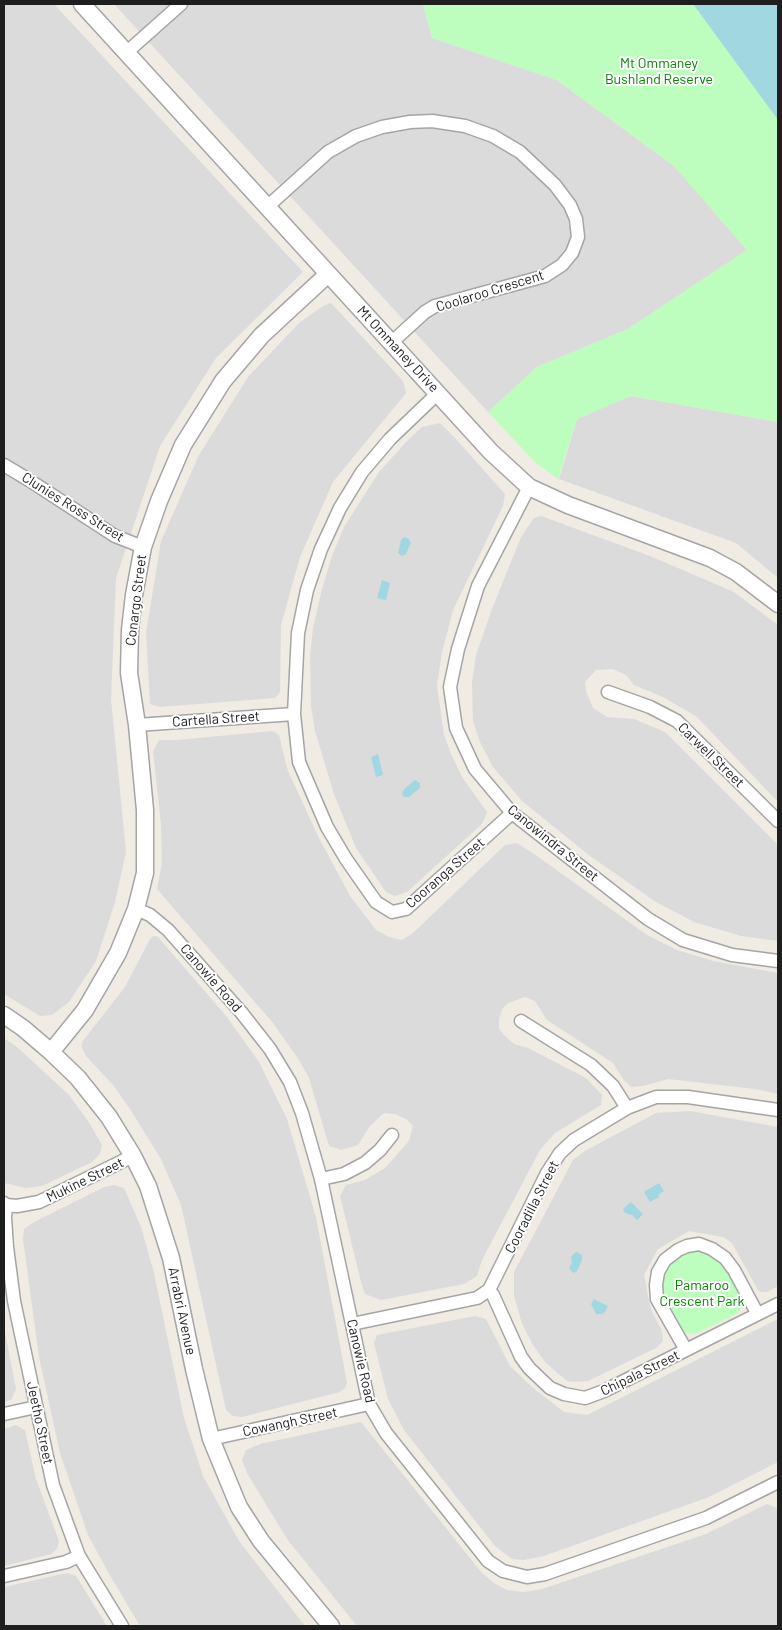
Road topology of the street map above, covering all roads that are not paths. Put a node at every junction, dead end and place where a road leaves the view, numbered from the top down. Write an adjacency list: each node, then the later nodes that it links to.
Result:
1 (82, 4): 3 (street, Mt Ommaney Drive)
2 (181, 4): 3 (street)
3 (126, 52): 4 (street, Mt Ommaney Drive)
4 (267, 206): 5 (street, Mt Ommaney Drive); 6 (street, Coolaroo Crescent)
5 (328, 274): 6 (street, Mt Ommaney Drive); 10 (street, Conargo Street)
6 (392, 342): 7 (street, Mt Ommaney Drive)
7 (438, 393): 9 (street, Mt Ommaney Drive); 13 (street, Cooranga Street)
8 (4, 465): 10 (street, Clunies Ross Street)
9 (529, 487): 11 (street, Mt Ommaney Drive); 15 (street, Canowindra Street)
10 (143, 547): 14 (street, Conargo Street)
11 (778, 604)
12 (608, 692): 16 (street, Carwell Street)
13 (294, 714): 14 (street, Cartella Street); 15 (street, Cooranga Street)
14 (137, 725): 17 (street, Conargo Street)
15 (512, 813): 18 (street, Canowindra Street)
16 (778, 821)
17 (136, 909): 21 (street, Conargo Street); 26 (street, Canowie Road)
18 (778, 961)
19 (4, 1016): 21 (street, Arrabri Avenue)
20 (521, 1021): 22 (street)
21 (51, 1052): 25 (street, Arrabri Avenue)
22 (627, 1108): 23 (street, Cooradilla Street); 28 (street, Cooradilla Street)
23 (778, 1110)
24 (392, 1135): 26 (street)
25 (133, 1156): 27 (street, Mukine Street); 36 (street, Arrabri Avenue)
26 (321, 1179): 31 (street, Canowie Road)
27 (5, 1204): 34 (street, Jeetho Street)
28 (489, 1290): 31 (street); 32 (street, Chipala Street)
29 (778, 1304): 30 (street, Chipala Street)
30 (757, 1314): 32 (street, Chipala Street); 32 (street)
31 (352, 1324): 33 (street, Canowie Road)
32 (686, 1350)
33 (369, 1404): 36 (street, Cowangh Street); 37 (street, Canowie Road)
34 (36, 1407): 35 (street); 38 (street, Jeetho Street)
35 (4, 1414)
36 (211, 1439): 41 (street, Arrabri Avenue)
37 (778, 1482)
38 (79, 1556): 39 (street); 40 (street, Jeetho Street)
39 (4, 1576)
40 (122, 1626)
41 (331, 1626)

